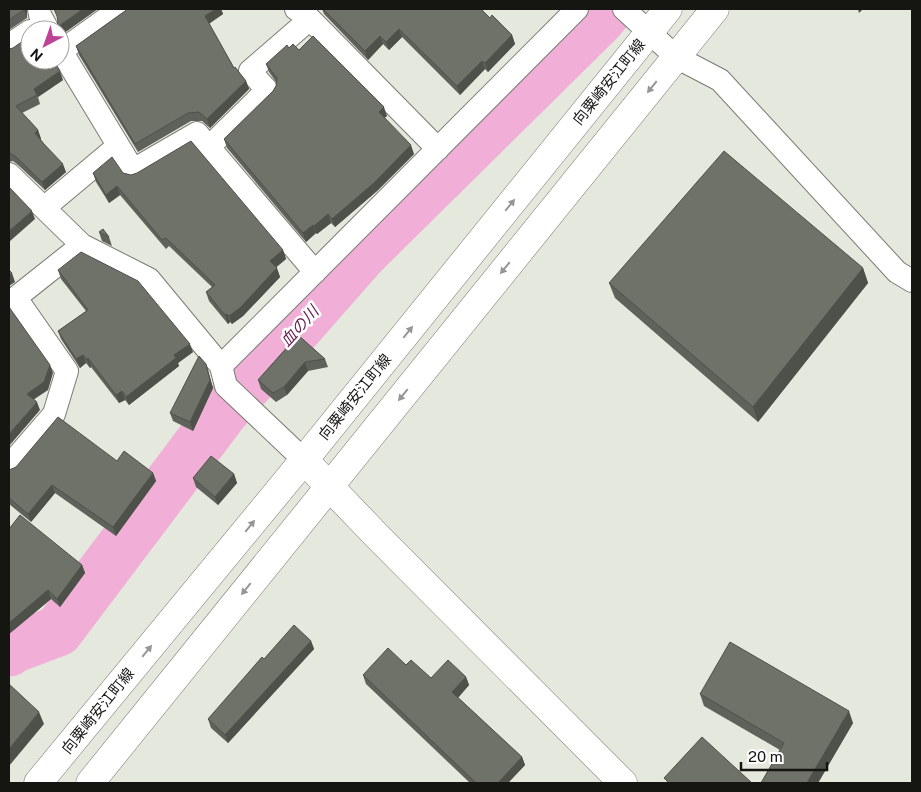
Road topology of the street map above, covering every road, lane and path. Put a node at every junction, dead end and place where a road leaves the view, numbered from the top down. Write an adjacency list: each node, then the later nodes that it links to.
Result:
1 (120, 9): 9 (street)
2 (577, 9): 15 (street)
3 (624, 9): 7 (street)
4 (668, 9): 7 (main road, 向粟崎安江町線)
5 (715, 9): 11 (main road)
6 (306, 13): 14 (street); 15 (street)
7 (648, 32): 11 (street); 23 (main road, 向粟崎安江町線, one-way to 7)
8 (20, 37): 10 (street)
9 (70, 43)
10 (9, 45)
11 (676, 57): 20 (street); 25 (main road, one-way to 25)
12 (70, 67): 13 (street)
13 (118, 146): 14 (street); 17 (street)
14 (209, 147): 19 (street)
15 (438, 149): 19 (street)
16 (9, 174): 17 (street)
17 (44, 208): 18 (street)
18 (82, 245): 21 (street); 22 (street)
19 (315, 272): 22 (street)
20 (912, 280)
21 (12, 301): 24 (street)
22 (223, 376): 23 (street)
23 (304, 460): 25 (main road); 26 (main road, 向粟崎安江町線, one-way to 23)
24 (9, 466)
25 (329, 486): 27 (main road, one-way to 27); 28 (main road)
26 (38, 783)
27 (90, 783)
28 (622, 783)

